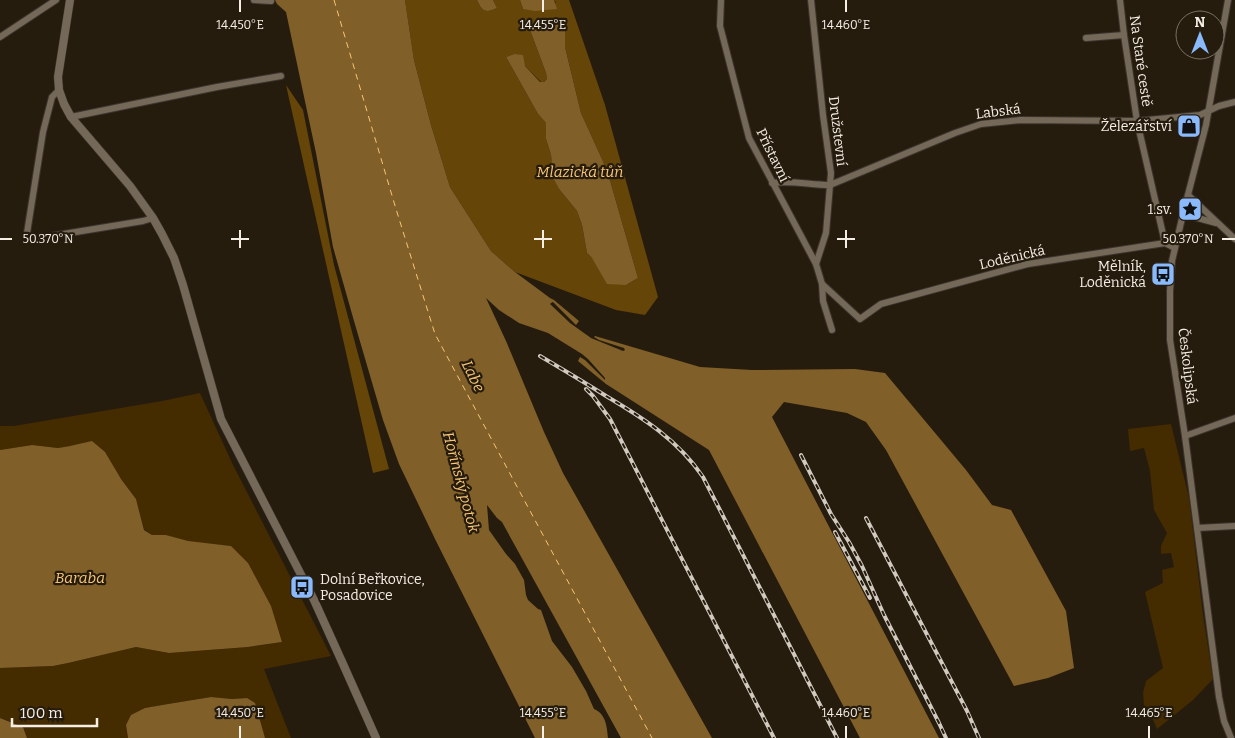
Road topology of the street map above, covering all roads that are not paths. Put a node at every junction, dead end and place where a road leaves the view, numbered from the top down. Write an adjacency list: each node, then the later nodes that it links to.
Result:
1 (56, 0): 10 (street)
2 (70, 0): 13 (street)
3 (254, 0): 8 (street)
4 (721, 0): 18 (street, Přístavní)
5 (811, 0): 19 (street, Družstevní)
6 (1120, 0): 9 (street, Na Staré cestě)
7 (1228, 0): 15 (street, Českolipská)
8 (271, 1)
9 (1124, 35): 11 (street); 17 (street, Na Staré cestě)
10 (0, 37)
11 (1086, 38)
12 (282, 76): 16 (street)
13 (59, 90): 16 (street); 22 (street)
14 (1235, 102): 15 (street, Labská)
15 (1208, 112): 17 (street, Labská); 20 (street, Českolipská)
16 (71, 116): 22 (street)
17 (1138, 121): 19 (street, Labská); 25 (street, Na Staré cestě)
18 (772, 183): 19 (street, Labská); 27 (street, Přístavní)
19 (830, 185): 27 (street, Družstevní)
20 (1188, 195): 21 (street, Českolipská); 23 (street)
21 (1183, 214): 23 (street); 26 (street, Českolipská)
22 (153, 218): 34 (street)
23 (1218, 223): 24 (street)
24 (1235, 239)
25 (1164, 243): 26 (street); 28 (street, Loděnická)
26 (1175, 248): 31 (street, Českolipská)
27 (816, 264): 28 (street, Přístavní)
28 (822, 284): 29 (street, Přístavní)
29 (832, 330)
30 (1235, 418): 31 (street)
31 (1185, 436): 33 (street, Českolipská)
32 (1235, 526): 33 (street)
33 (1197, 528): 35 (street, Českolipská)
34 (376, 738)
35 (1230, 738)

